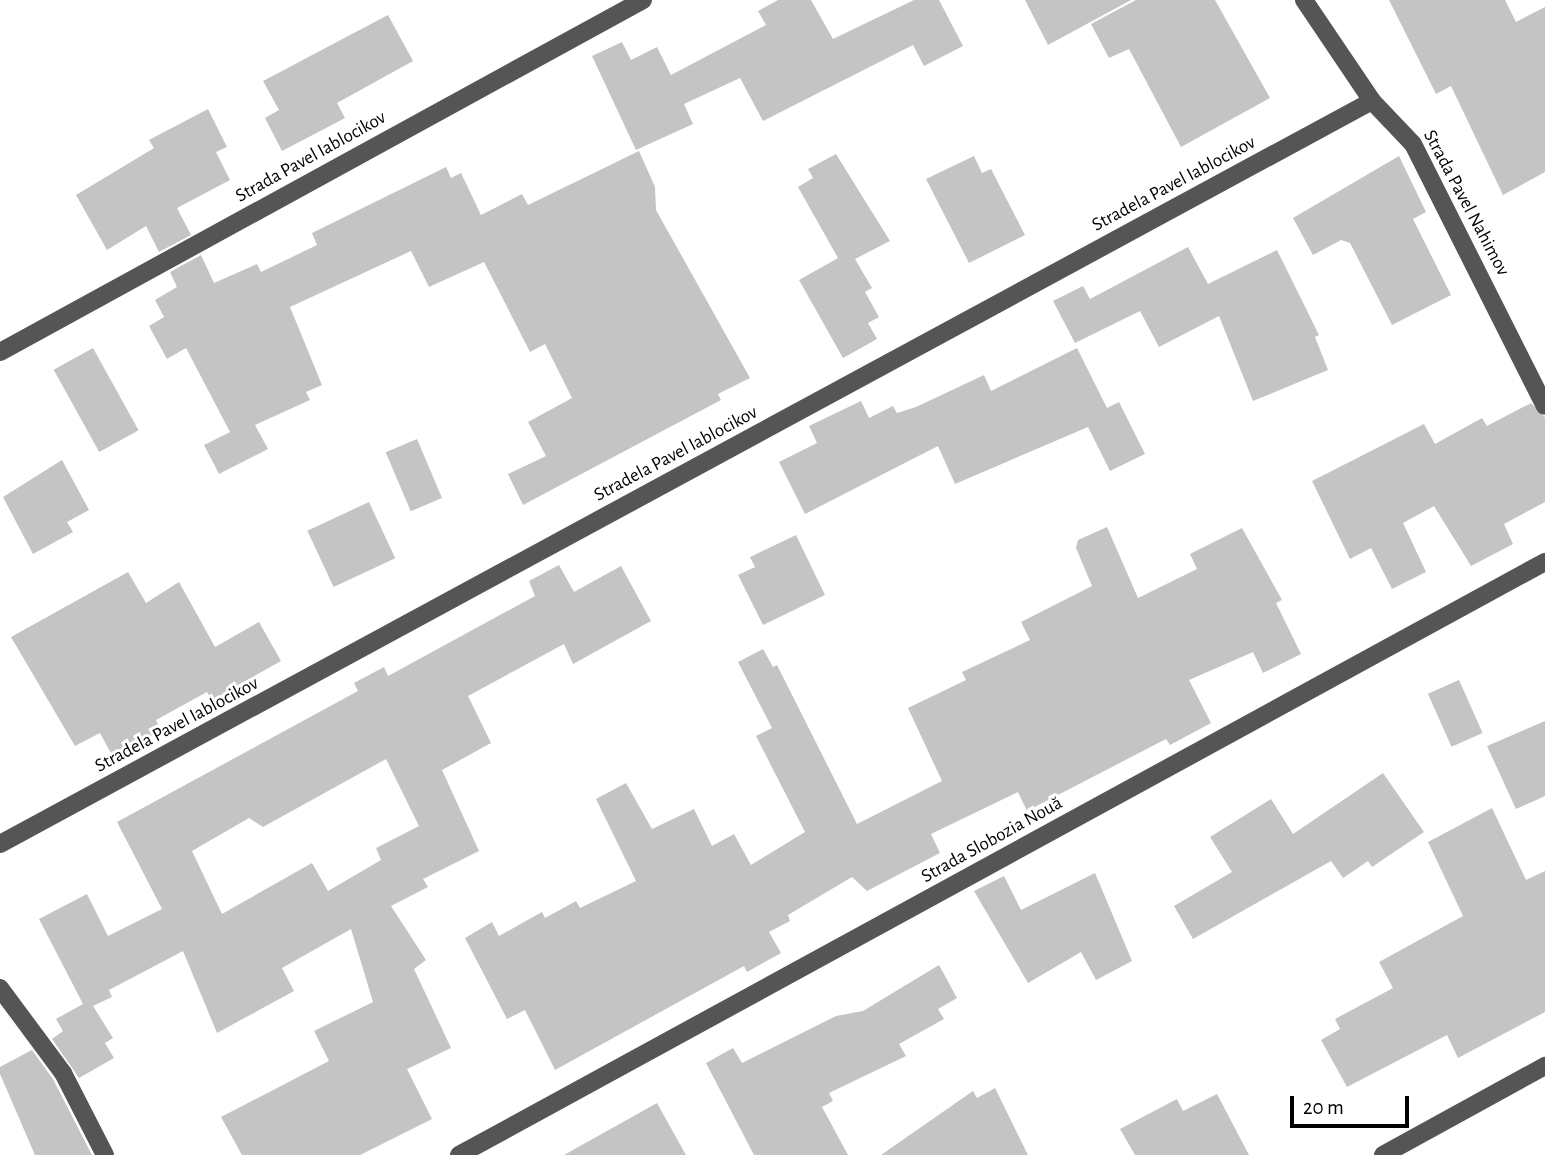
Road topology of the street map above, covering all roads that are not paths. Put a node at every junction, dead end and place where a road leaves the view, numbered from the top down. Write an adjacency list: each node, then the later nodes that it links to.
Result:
1 (643, 0): 4 (street, Strada Pavel Iablocikov)
2 (1304, 0): 3 (street, Strada Pavel Nahimov)
3 (1372, 101): 5 (street, Strada Pavel Nahimov); 7 (street, Stradela Pavel Iablocikov)
4 (0, 352)
5 (1545, 406)
6 (1545, 562): 11 (street, Strada Slobozia Nouă)
7 (0, 845)
8 (0, 988): 10 (street)
9 (1545, 1066): 12 (street)
10 (106, 1155)
11 (459, 1155)
12 (1383, 1155)

